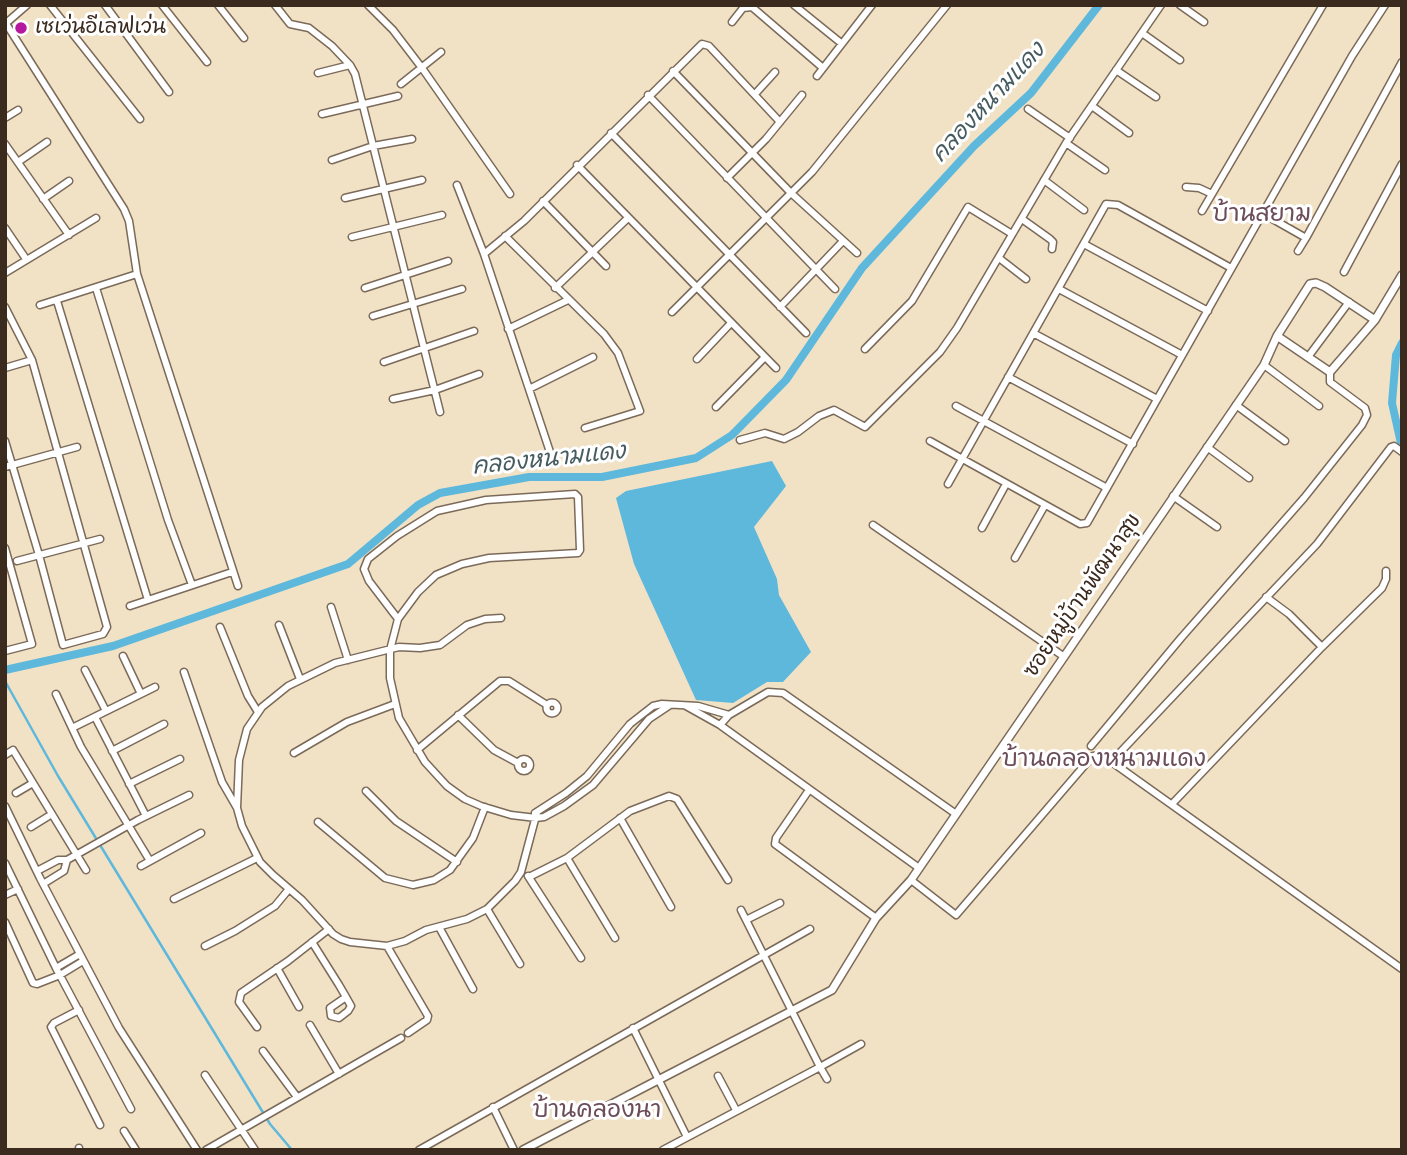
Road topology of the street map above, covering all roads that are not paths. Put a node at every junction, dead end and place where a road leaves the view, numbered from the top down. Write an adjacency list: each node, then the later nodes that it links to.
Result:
1 (27, 5): 17 (street)
2 (50, 5): 46 (street)
3 (106, 5): 34 (street)
4 (162, 5): 23 (street)
5 (218, 5): 19 (street)
6 (275, 5): 25 (street)
7 (368, 5): 26 (street)
8 (794, 5): 20 (street)
9 (947, 5): 69 (street)
10 (1161, 5): 18 (street)
11 (1180, 5): 16 (street)
12 (1323, 5): 71 (street)
13 (1385, 5): 77 (street)
14 (869, 6): 20 (street)
15 (732, 22): 27 (street)
16 (1204, 22)
17 (6, 23): 106 (street)
18 (1142, 33): 22 (street); 28 (street)
19 (244, 38)
20 (841, 43): 27 (street)
21 (441, 52): 26 (street)
22 (1180, 60)
23 (206, 62)
24 (1402, 62): 89 (street)
25 (350, 65): 31 (street); 40 (street)
26 (422, 68): 33 (street); 70 (street)
27 (823, 68): 32 (street)
28 (1116, 70): 39 (street); 41 (street)
29 (673, 71): 35 (street); 36 (street); 55 (street)
30 (775, 72): 35 (street)
31 (317, 73)
32 (817, 76)
33 (401, 84)
34 (169, 92)
35 (755, 94): 47 (street)
36 (648, 95): 48 (street); 62 (street)
37 (398, 96): 40 (street)
38 (802, 96): 47 (street)
39 (1156, 97)
40 (363, 106): 44 (street); 54 (street)
41 (1092, 106): 49 (street); 51 (street)
42 (1028, 109): 51 (street)
43 (18, 110): 45 (street)
44 (322, 114)
45 (5, 118)
46 (140, 119)
47 (780, 122): 55 (street)
48 (611, 133): 60 (street); 97 (street)
49 (1129, 133)
50 (412, 139): 54 (street)
51 (1068, 141): 61 (street); 64 (street)
52 (47, 142): 56 (street)
53 (5, 144): 56 (street)
54 (373, 146): 57 (street); 68 (street)
55 (752, 152): 62 (street); 69 (street)
56 (16, 159): 58 (street); 73 (street)
57 (332, 160)
58 (5, 161)
59 (1402, 164): 104 (street)
60 (577, 165): 74 (street); 80 (street)
61 (1105, 170)
62 (727, 178): 81 (street)
63 (422, 180): 68 (street)
64 (1044, 180): 75 (street); 82 (street)
65 (69, 181): 73 (street)
66 (457, 185): 96 (street)
67 (1186, 187): 71 (street)
68 (384, 188): 72 (street); 83 (street)
69 (791, 193): 81 (street); 90 (street)
70 (510, 194)
71 (1212, 194): 76 (street)
72 (345, 198)
73 (43, 199): 86 (street)
74 (543, 201): 87 (street); 94 (street)
75 (1083, 210)
76 (1202, 211)
77 (1262, 214): 89 (street); 102 (street)
78 (442, 215): 83 (street)
79 (96, 218): 86 (street)
80 (628, 218): 94 (street); 113 (street)
81 (766, 219): 97 (street); 103 (street)
82 (1022, 219): 85 (street); 92 (street)
83 (393, 226): 88 (street); 108 (street)
84 (5, 229): 99 (street)
85 (1013, 234): 98 (street); 135 (street)
86 (69, 235): 99 (street)
87 (505, 236): 96 (street); 112 (street)
88 (352, 237)
89 (1306, 238): 93 (street)
90 (843, 241): 95 (street); 103 (street)
91 (1084, 244): 102 (street); 116 (street); 124 (street)
92 (1052, 249)
93 (1298, 251)
94 (593, 252): 101 (street); 112 (street)
95 (857, 253)
96 (484, 254): 129 (street)
97 (730, 256): 113 (street); 123 (street)
98 (999, 258): 109 (street); 160 (street)
99 (26, 259): 105 (street)
100 (448, 261): 108 (street)
101 (606, 266)
102 (1231, 268): 124 (street)
103 (817, 270): 115 (street); 123 (street)
104 (1344, 272)
105 (5, 273)
106 (137, 274): 110 (street); 188 (street)
107 (1402, 275): 127 (street)
108 (406, 276): 111 (street); 120 (street)
109 (1027, 279)
110 (96, 288): 118 (street); 189 (street)
111 (365, 288)
112 (555, 288): 117 (street)
113 (696, 288): 125 (street); 128 (street)
114 (462, 289): 120 (street)
115 (835, 289)
116 (1059, 289): 132 (street); 136 (street)
117 (568, 300): 129 (street); 159 (street)
118 (57, 301): 121 (street); 192 (street)
119 (1349, 302): 127 (street, ซอยหมู่บ้านพัฒนาสุข); 133 (street, ซอยหมู่บ้านพัฒนาสุข); 138 (street)
120 (413, 303): 126 (street); 134 (street)
121 (40, 305)
122 (5, 307): 141 (street)
123 (780, 307): 131 (street)
124 (1208, 310): 136 (street)
125 (672, 312)
126 (373, 316)
127 (1376, 320): 146 (street)
128 (731, 323): 139 (street); 140 (street)
129 (508, 329): 149 (street)
130 (474, 331): 134 (street)
131 (806, 333)
132 (1033, 333): 148 (street); 151 (street)
133 (1277, 336): 138 (street); 143 (street, ซอยหมู่บ้านพัฒนาสุข)
134 (424, 349): 142 (street); 150 (street)
135 (865, 349)
136 (1182, 355): 151 (street)
137 (593, 357): 149 (street)
138 (1308, 357): 146 (street)
139 (765, 358): 144 (street); 156 (street)
140 (696, 359)
141 (32, 360): 145 (street); 167 (street)
142 (384, 362)
143 (1264, 365): 154 (street, ซอยหมู่บ้านพัฒนาสุข); 155 (street)
144 (776, 368)
145 (5, 369)
146 (1330, 372): 223 (street)
147 (480, 374): 150 (street)
148 (1008, 377): 158 (street); 164 (street)
149 (529, 389): 170 (street)
150 (435, 390): 152 (street); 157 (street)
151 (1157, 399): 164 (street)
152 (393, 400)
153 (956, 406): 158 (street)
154 (1237, 406): 162 (street); 166 (street, ซอยหมู่บ้านพัฒนาสุข)
155 (1319, 406)
156 (716, 407)
157 (440, 412)
158 (983, 422): 169 (street); 175 (street)
159 (585, 428)
160 (740, 440)
161 (930, 441): 169 (street)
162 (1285, 441)
163 (5, 442): 171 (street)
164 (1133, 443): 175 (street)
165 (77, 447): 167 (street)
166 (1207, 448): 172 (street); 176 (street, ซอยหมู่บ้านพัฒนาสุข)
167 (59, 452): 171 (street); 182 (street)
168 (1402, 452): 191 (street)
169 (961, 459): 173 (street); 174 (street)
170 (553, 461)
171 (9, 466): 184 (street)
172 (1249, 478)
173 (948, 484)
174 (1006, 484): 177 (street); 180 (street)
175 (1107, 488): 177 (street)
176 (1173, 497): 179 (street); 203 (street, ซอยหมู่บ้านพัฒนาสุข)
177 (1045, 506): 185 (street)
178 (873, 526): 203 (street)
179 (1217, 527)
180 (982, 528)
181 (100, 539): 182 (street)
182 (85, 542): 184 (street); 184 (street)
183 (5, 548): 201 (street)
184 (39, 555): 186 (street)
185 (1015, 558)
186 (17, 561)
187 (1386, 571): 199 (street)
188 (232, 572): 189 (street); 190 (street)
189 (192, 586): 192 (street)
190 (238, 586)
191 (1266, 597): 199 (street); 229 (street)
192 (148, 600): 193 (street)
193 (130, 606)
194 (331, 607): 204 (street)
195 (501, 618): 200 (street)
196 (398, 619): 196 (street); 200 (street)
197 (279, 625): 207 (street)
198 (220, 627): 216 (street)
199 (1322, 647): 237 (street)
200 (390, 650): 204 (street); 211 (street)
201 (5, 651)
202 (123, 656): 210 (street)
203 (1063, 656): 242 (street, ซอยหมู่บ้านพัฒนาสุข)
204 (348, 660): 207 (street)
205 (85, 670): 215 (street)
206 (184, 672): 240 (street)
207 (300, 679): 216 (street)
208 (155, 687): 210 (street)
209 (56, 694): 222 (street)
210 (141, 694): 215 (street)
211 (395, 704): 224 (street); 226 (street)
212 (547, 705): 217 (street)
213 (670, 705): 214 (street); 244 (street); 244 (street)
214 (687, 706): 218 (street); 221 (street)
215 (106, 711): 219 (street)
216 (258, 712): 240 (street)
217 (458, 715): 224 (street); 230 (street)
218 (729, 715): 221 (street); 242 (street)
219 (95, 717): 222 (street); 225 (street)
220 (164, 724): 225 (street)
221 (720, 725): 233 (street)
222 (72, 728): 247 (street)
223 (1091, 746)
224 (417, 750): 239 (street)
225 (112, 751): 232 (street)
226 (294, 752)
227 (5, 755): 231 (street)
228 (180, 759): 232 (street)
229 (1111, 762): 237 (street); 264 (street)
230 (518, 763)
231 (33, 783): 235 (street); 241 (street)
232 (129, 784): 243 (street)
233 (809, 790): 258 (street); 274 (street)
234 (366, 791): 255 (street)
235 (16, 793)
236 (189, 795): 243 (street)
237 (1172, 804): 290 (street)
238 (5, 806): 261 (street)
239 (485, 807): 244 (street); 255 (street)
240 (237, 808): 251 (street)
241 (52, 814): 248 (street); 250 (street)
242 (956, 814): 258 (street, ซอยหมู่บ้านพัฒนาสุข)
243 (146, 816): 247 (street)
244 (532, 816): 259 (street)
245 (620, 818): 252 (street); 263 (street); 271 (street)
246 (318, 822): 255 (street)
247 (128, 826): 250 (street); 254 (street)
248 (32, 827)
249 (201, 833): 254 (street)
250 (76, 855): 253 (street); 260 (street)
251 (257, 858): 266 (street); 269 (street)
252 (567, 859): 262 (street); 280 (street)
253 (67, 860): 261 (street); 265 (street)
254 (150, 862): 257 (street)
255 (457, 862)
256 (5, 863): 267 (street)
257 (141, 866)
258 (919, 868): 264 (street, ซอยหมู่บ้านพัฒนาสุข)
259 (522, 869): 262 (street); 272 (street)
260 (86, 870)
261 (37, 871): 265 (street)
262 (529, 877): 286 (street)
263 (728, 880)
264 (911, 880): 274 (street, ซอยหมู่บ้านพัฒนาสุข)
265 (43, 884): 284 (street)
266 (289, 888): 278 (street); 282 (street)
267 (18, 889): 268 (street); 291 (street)
268 (5, 895)
269 (174, 900)
270 (780, 903): 275 (street)
271 (671, 907)
272 (487, 909): 277 (street); 288 (street)
273 (741, 910): 275 (street)
274 (876, 918): 296 (street, ซอยหมู่บ้านพัฒนาสุข)
275 (746, 920): 285 (street)
276 (5, 922): 291 (street)
277 (439, 927): 283 (street); 292 (street)
278 (329, 929): 281 (street); 283 (street)
279 (810, 929): 285 (street)
280 (615, 938)
281 (312, 942): 289 (street); 293 (street)
282 (205, 946)
283 (387, 946): 300 (street)
284 (79, 954): 287 (street); 291 (street)
285 (764, 955): 296 (street); 299 (street)
286 (581, 958)
287 (83, 961): 291 (street); 319 (street)
288 (520, 964)
289 (277, 968): 294 (street); 298 (street)
290 (1402, 969)
291 (58, 971): 295 (street)
292 (473, 989)
293 (346, 997)
294 (299, 1007)
295 (79, 1010): 312 (street); 314 (street)
296 (791, 1012): 304 (street); 309 (street, ซอยหมู่บ้านพัฒนาสุข)
297 (310, 1025): 305 (street)
298 (257, 1027)
299 (633, 1028): 309 (street); 311 (street)
300 (408, 1033)
301 (401, 1038): 305 (street)
302 (861, 1044): 304 (street)
303 (263, 1051): 310 (street)
304 (820, 1066): 308 (street); 313 (street)
305 (339, 1074): 310 (street)
306 (205, 1076): 315 (street)
307 (719, 1076): 313 (street)
308 (827, 1079)
309 (658, 1080): 317 (street); 324 (street, ซอยหมู่บ้านพัฒนาสุข)
310 (297, 1097): 315 (street)
311 (493, 1107): 322 (street); 323 (street)
312 (131, 1109)
313 (736, 1110): 317 (street)
314 (100, 1125)
315 (242, 1130): 320 (street); 321 (street)
316 (124, 1131): 318 (street)
317 (687, 1137): 325 (street)
318 (136, 1150)
319 (197, 1150)
320 (206, 1150)
321 (255, 1150)
322 (419, 1150)
323 (514, 1150)
324 (523, 1150)
325 (663, 1150)

